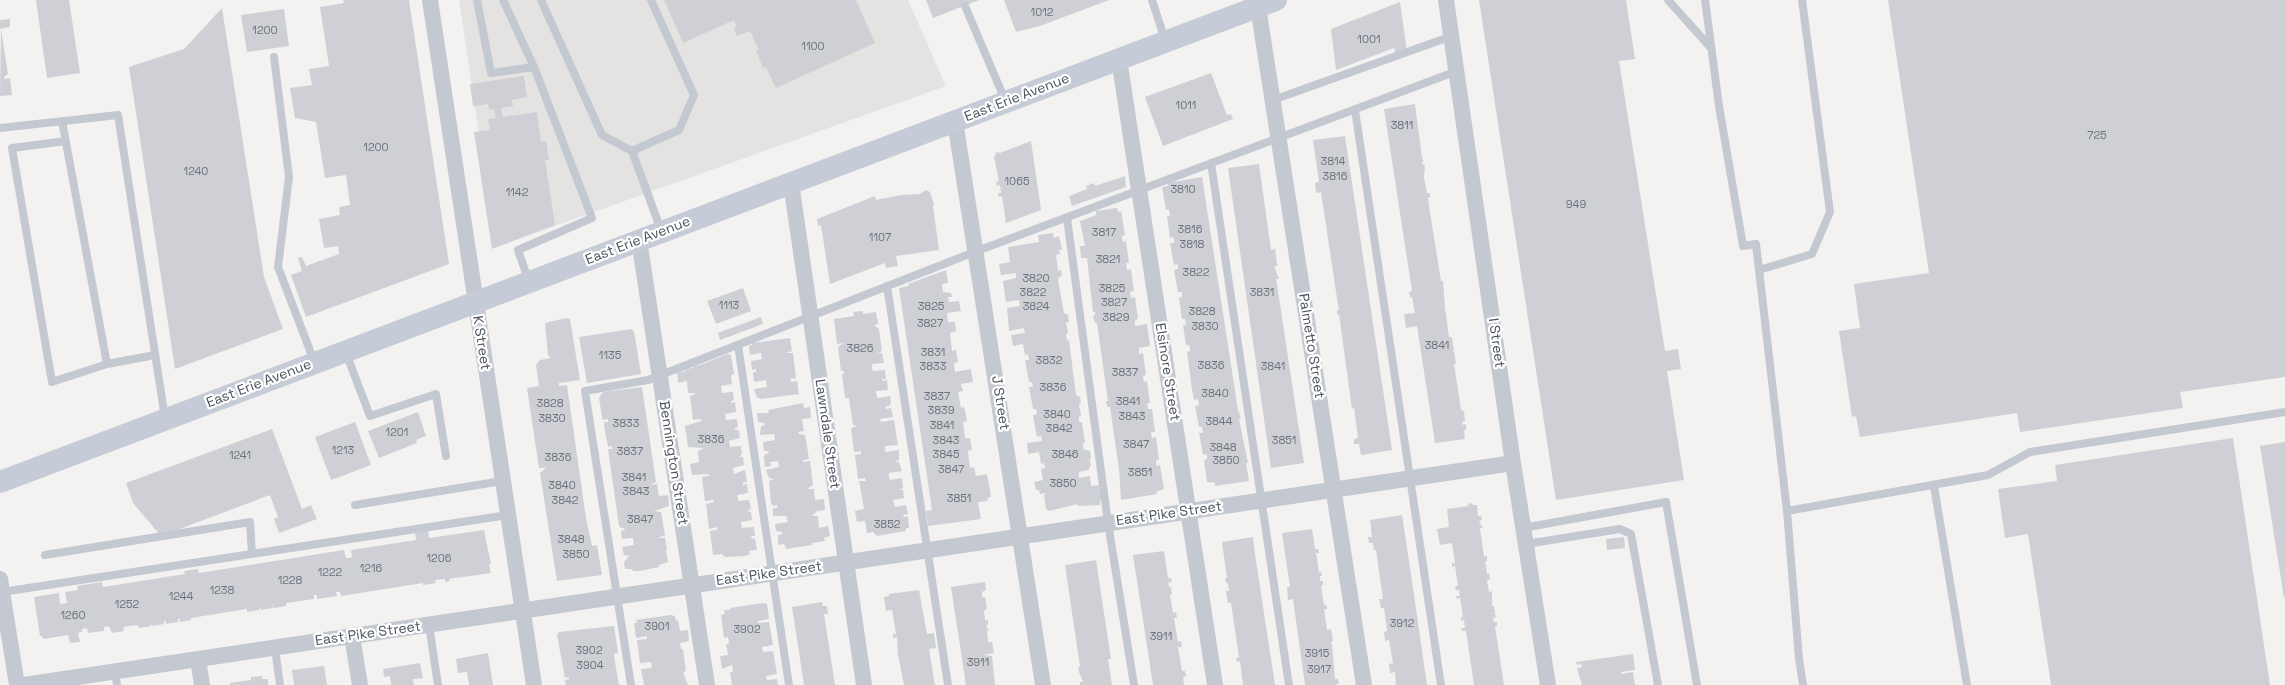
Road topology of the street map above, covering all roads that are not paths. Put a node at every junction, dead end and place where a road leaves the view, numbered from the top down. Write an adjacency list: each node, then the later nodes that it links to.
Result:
1 (430, 0): 39 (street, K Street)
2 (477, 0): 18 (lane)
3 (503, 0): 18 (lane)
4 (541, 0): 28 (lane)
5 (651, 0): 28 (lane)
6 (1152, 0): 14 (lane)
7 (1446, 0): 13 (street, I Street)
8 (1668, 0): 15 (lane)
9 (1705, 0): 15 (lane)
10 (1802, 0): 36 (lane)
11 (1256, 4): 14 (main road, East Erie Avenue); 20 (street, Palmetto Street)
12 (965, 6): 21 (lane)
13 (1452, 36): 19 (street, I Street); 20 (lane)
14 (1166, 42): 17 (main road, East Erie Avenue)
15 (1711, 48): 36 (lane)
16 (274, 57): 44 (lane)
17 (1119, 59): 21 (main road, East Erie Avenue); 31 (street, Elsinore Street)
18 (534, 67): 37 (lane)
19 (1457, 71): 22 (lane); 50 (street, I Street)
20 (1273, 100): 26 (street, Palmetto Street)
21 (1006, 102): 24 (main road, East Erie Avenue)
22 (1355, 110): 26 (lane); 51 (lane)
23 (62, 121): 25 (lane); 27 (lane); 43 (lane)
24 (955, 121): 30 (main road, East Erie Avenue); 35 (street, J Street)
25 (0, 128)
26 (1279, 138): 29 (lane); 55 (street, Palmetto Street)
27 (66, 141): 45 (lane); 45 (lane)
28 (632, 151): 33 (lane)
29 (1211, 163): 31 (lane); 56 (lane)
30 (791, 183): 33 (main road, East Erie Avenue); 40 (street, Lawndale Street)
31 (1139, 191): 32 (lane); 58 (street, Elsinore Street)
32 (1067, 218): 35 (lane); 61 (lane)
33 (662, 232): 34 (main road, East Erie Avenue)
34 (639, 240): 37 (main road, East Erie Avenue); 46 (street, Bennington Street)
35 (977, 251): 38 (lane); 62 (street, J Street)
36 (1759, 270): 59 (lane)
37 (528, 282): 39 (main road, East Erie Avenue)
38 (887, 286): 40 (lane); 64 (lane)
39 (474, 302): 42 (main road, East Erie Avenue); 52 (street, K Street)
40 (810, 317): 41 (lane); 67 (street, Lawndale Street)
41 (738, 345): 46 (lane); 68 (lane)
42 (345, 352): 44 (main road, East Erie Avenue); 49 (lane)
43 (155, 355): 45 (lane); 48 (lane)
44 (315, 363): 48 (main road, East Erie Avenue)
45 (107, 364)
46 (660, 376): 70 (street, Bennington Street); 71 (lane)
47 (2285, 412): 54 (lane)
48 (166, 420): 53 (main road, East Erie Avenue)
49 (446, 456)
50 (1513, 463): 51 (street, East Pike Street); 63 (street, I Street)
51 (1410, 478): 55 (street, East Pike Street); 95 (lane)
52 (502, 481): 57 (lane); 60 (street, K Street)
53 (0, 482)
54 (1934, 486): 59 (lane); 100 (lane)
55 (1333, 490): 56 (street, East Pike Street); 94 (street, Palmetto Street)
56 (1261, 501): 58 (street, East Pike Street); 93 (lane)
57 (355, 505)
58 (1188, 512): 61 (street, East Pike Street); 92 (street, Elsinore Street)
59 (1787, 512): 99 (lane)
60 (508, 515): 65 (lane); 72 (street, K Street)
61 (1108, 523): 62 (street, East Pike Street); 91 (lane)
62 (1022, 536): 64 (street, East Pike Street); 90 (street, J Street)
63 (1524, 536): 96 (street, I Street); 97 (lane); 98 (lane)
64 (928, 550): 67 (street, East Pike Street); 89 (lane)
65 (252, 554): 66 (lane); 69 (lane)
66 (45, 555)
67 (845, 563): 68 (street, East Pike Street); 88 (street, Lawndale Street)
68 (772, 574): 70 (street, East Pike Street); 87 (lane)
69 (1, 586): 78 (street)
70 (691, 586): 71 (street, East Pike Street); 86 (street, Bennington Street)
71 (617, 597): 72 (street, East Pike Street); 85 (lane)
72 (523, 611): 73 (street, East Pike Street); 84 (street, K Street)
73 (429, 625): 74 (street, East Pike Street); 83 (lane)
74 (352, 636): 75 (street, East Pike Street); 82 (street)
75 (275, 648): 76 (street, East Pike Street); 81 (lane)
76 (198, 659): 77 (street, East Pike Street); 80 (street)
77 (116, 678): 79 (street, East Pike Street)
78 (17, 685)
79 (24, 685)
80 (202, 685)
81 (280, 685)
82 (360, 685)
83 (438, 685)
84 (534, 685)
85 (631, 685)
86 (706, 685)
87 (790, 685)
88 (864, 685)
89 (948, 685)
90 (1043, 685)
91 (1134, 685)
92 (1215, 685)
93 (1289, 685)
94 (1364, 685)
95 (1441, 685)
96 (1548, 685)
97 (1658, 685)
98 (1697, 685)
99 (1803, 685)
100 (1967, 685)

